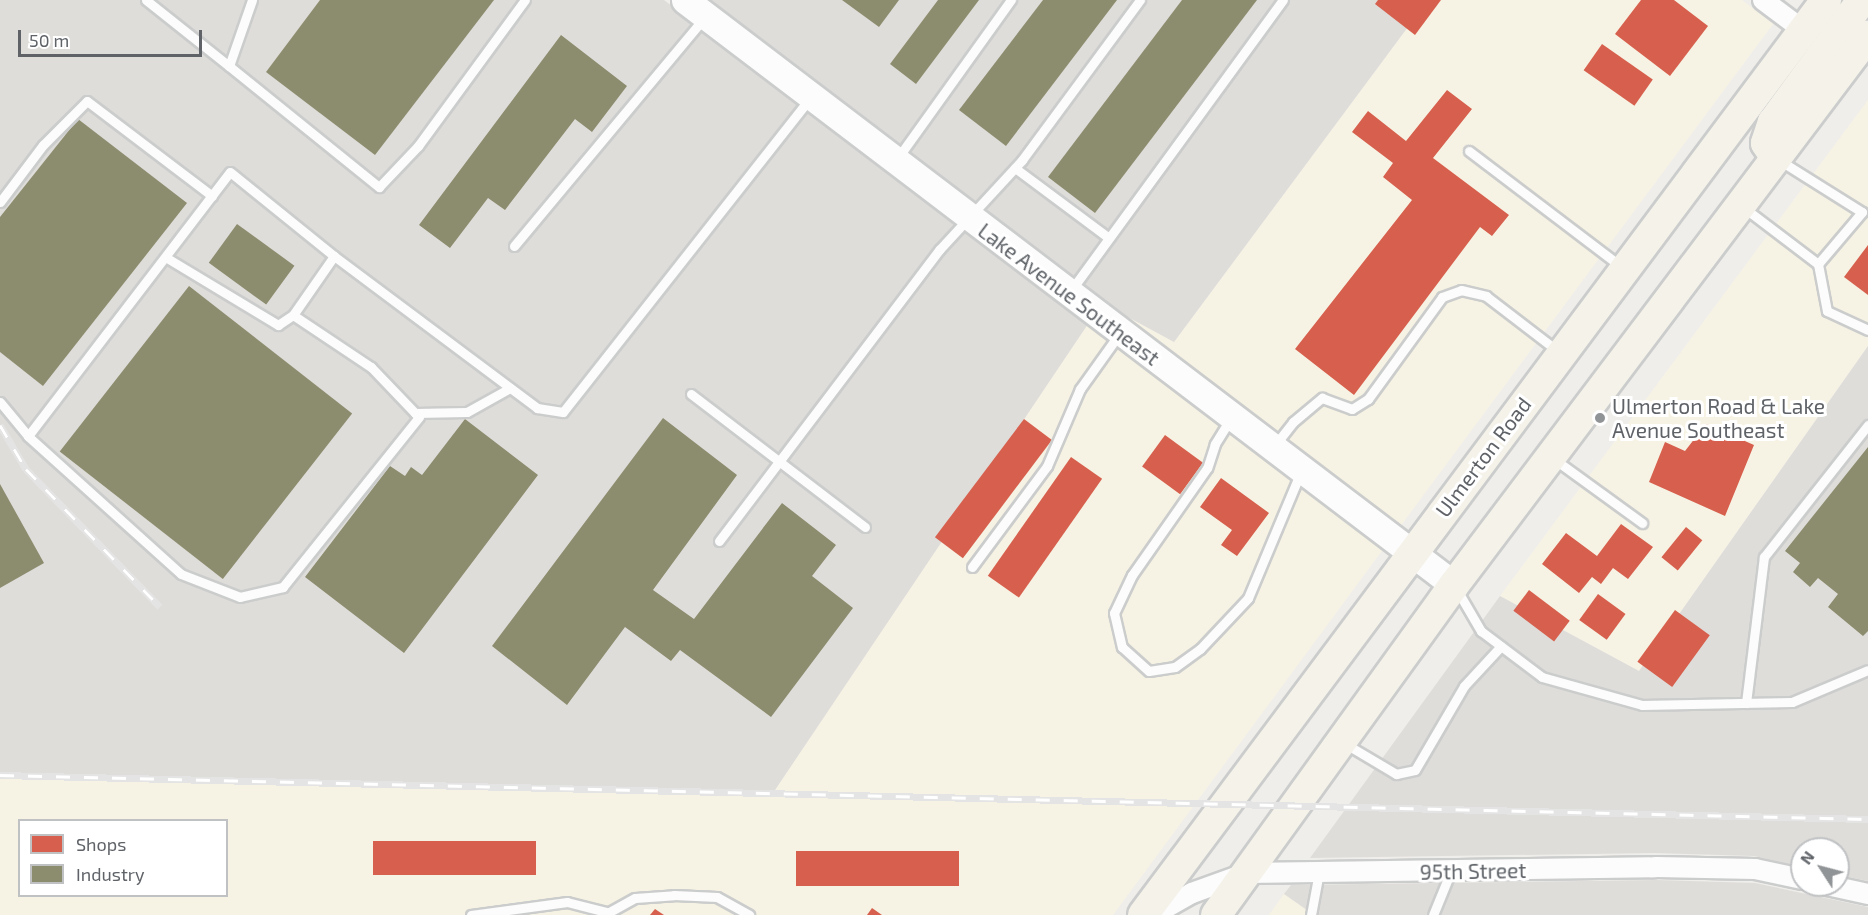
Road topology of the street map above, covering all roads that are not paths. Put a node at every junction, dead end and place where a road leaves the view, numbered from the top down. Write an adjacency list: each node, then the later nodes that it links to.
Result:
1 (146, 0): 13 (lane)
2 (252, 0): 13 (lane)
3 (525, 0): 13 (lane)
4 (1011, 0): 17 (lane)
5 (1140, 0): 18 (lane)
6 (1283, 0): 24 (lane)
7 (1763, 0): 11 (street)
8 (1826, 0): 11 (main road, Ulmerton Road)
9 (1862, 0): 16 (main road)
10 (696, 8): 14 (street, Lake Avenue Southeast); 25 (lane)
11 (1803, 30): 29 (main road, Ulmerton Road)
12 (1868, 36): 16 (main road)
13 (229, 66)
14 (811, 96): 17 (street, Lake Avenue Southeast); 35 (lane)
15 (1468, 151): 29 (lane)
16 (1776, 158): 21 (main road); 22 (lane)
17 (895, 161): 23 (street, Lake Avenue Southeast)
18 (1015, 168): 23 (lane); 24 (lane)
19 (213, 196): 20 (lane); 26 (lane); 27 (lane)
20 (0, 202)
21 (1741, 206): 28 (lane); 43 (main road)
22 (1865, 209): 28 (lane)
23 (971, 219): 30 (street, Lake Avenue Southeast); 44 (lane)
24 (1109, 238): 30 (lane)
25 (514, 246)
26 (334, 256): 31 (lane); 35 (lane)
27 (167, 258): 31 (lane); 41 (lane)
28 (1818, 264): 32 (lane)
29 (1625, 269): 34 (main road, Ulmerton Road)
30 (1069, 294): 33 (street, Lake Avenue Southeast)
31 (293, 315): 38 (lane)
32 (1868, 330)
33 (1120, 333): 39 (street, Lake Avenue Southeast); 50 (lane)
34 (1561, 354): 42 (lane); 49 (main road, Ulmerton Road)
35 (510, 388): 38 (lane)
36 (691, 394): 44 (lane)
37 (0, 402): 41 (lane)
38 (416, 413): 41 (lane)
39 (1231, 418): 42 (street, Lake Avenue Southeast); 45 (lane)
40 (1868, 425): 54 (lane)
41 (28, 436)
42 (1271, 449): 45 (street, Lake Avenue Southeast)
43 (1551, 457): 46 (lane); 51 (main road)
44 (779, 462): 47 (lane); 48 (lane)
45 (1301, 471): 49 (street, Lake Avenue Southeast)
46 (1642, 523)
47 (865, 527)
48 (718, 541)
49 (1411, 552): 51 (street, Lake Avenue Southeast); 65 (main road, Ulmerton Road)
50 (972, 567)
51 (1454, 585): 52 (lane); 55 (main road)
52 (1501, 646): 54 (lane); 55 (lane)
53 (1868, 670): 54 (lane)
54 (1746, 703)
55 (1342, 742): 58 (main road)
56 (1320, 872): 57 (street, 95th Street); 58 (street, 95th Street); 68 (lane)
57 (1451, 872): 59 (street, 95th Street); 69 (lane)
58 (1247, 873): 66 (street, 95th Street); 67 (main road)
59 (1790, 877)
60 (1850, 890): 61 (street)
61 (1868, 894)
62 (605, 914): 63 (lane); 64 (lane)
63 (471, 915)
64 (749, 915)
65 (1143, 915)
66 (1153, 915)
67 (1216, 915)
68 (1311, 915)
69 (1433, 915)

